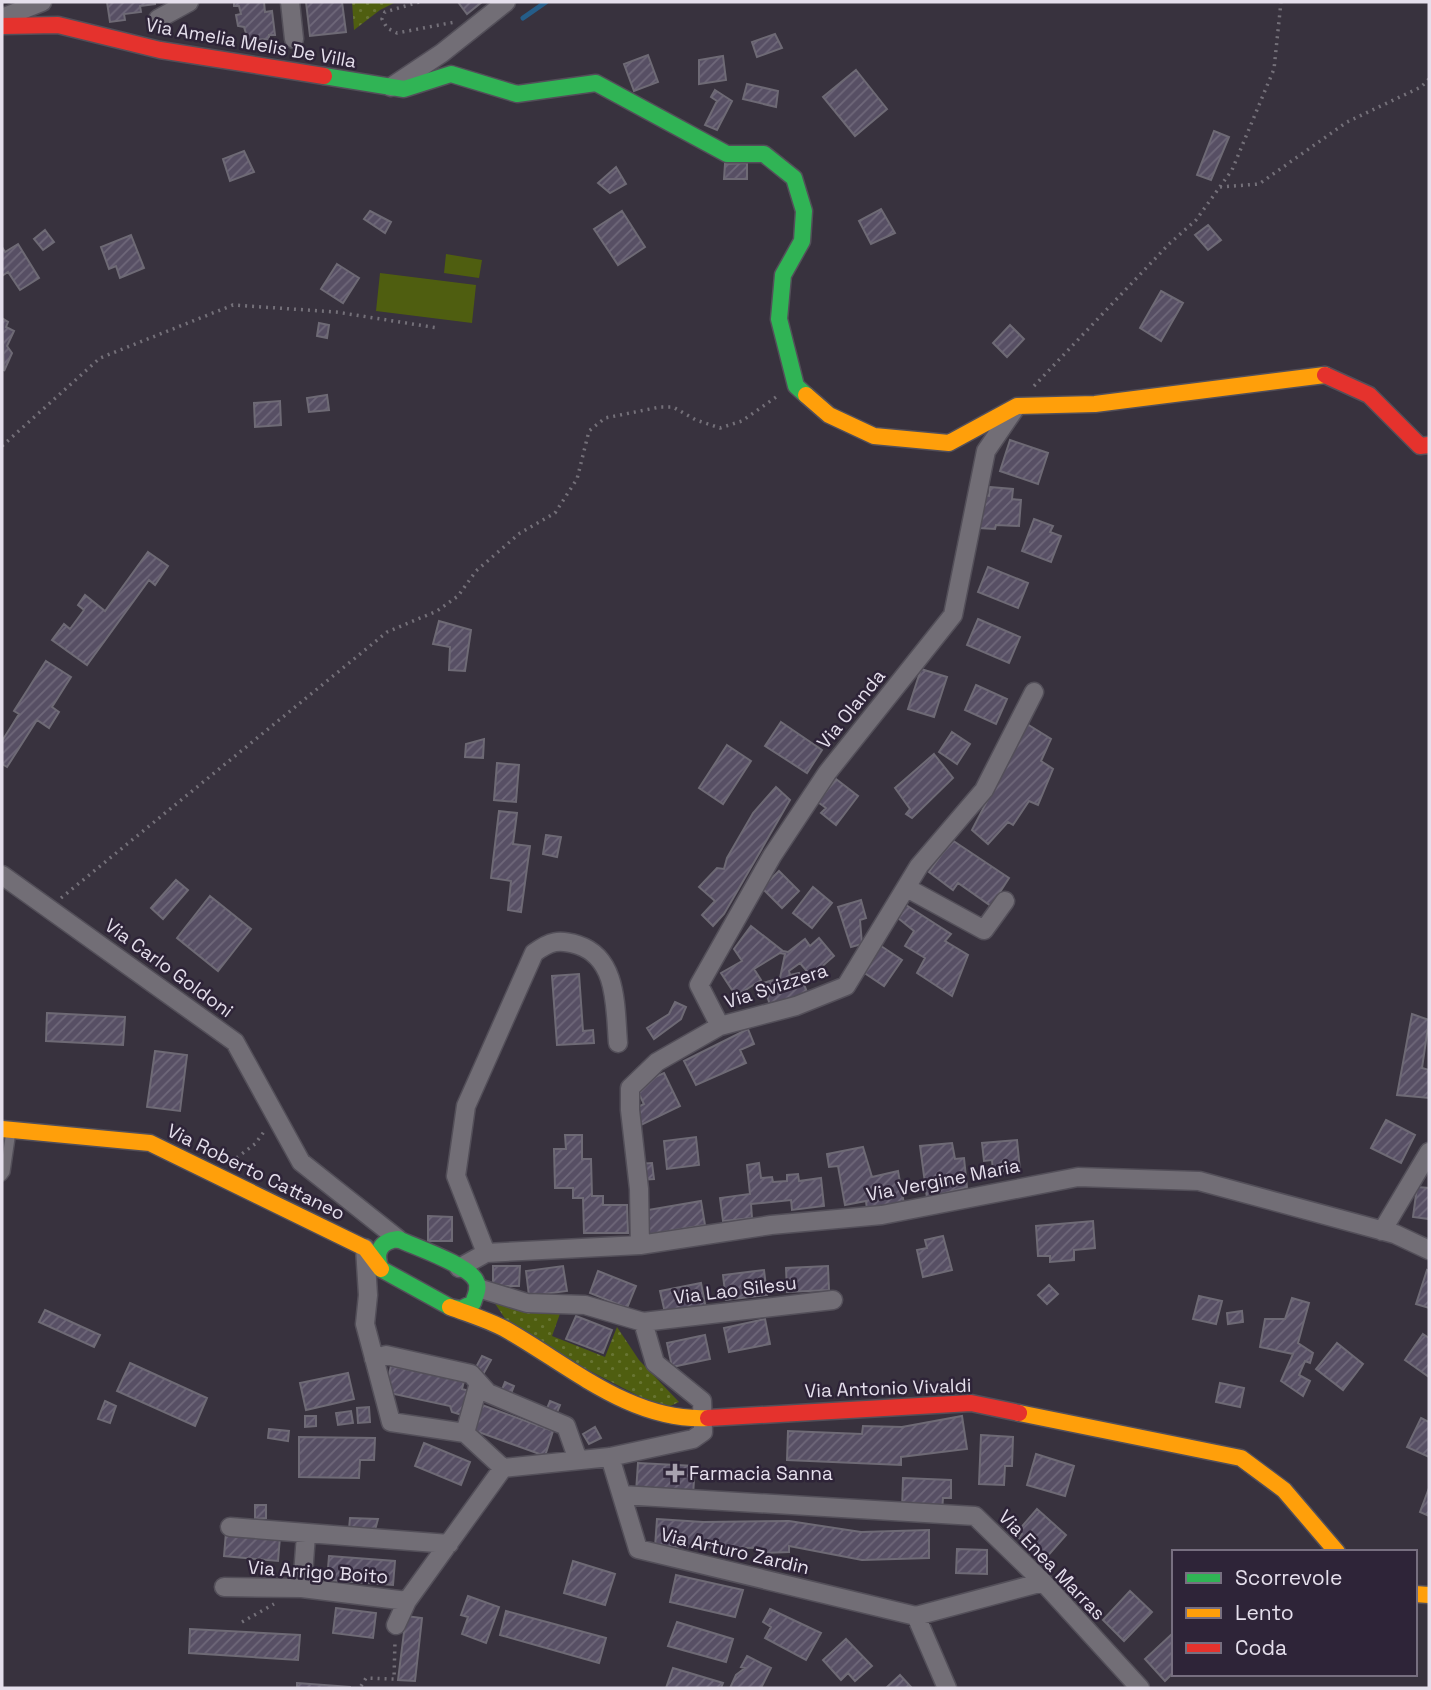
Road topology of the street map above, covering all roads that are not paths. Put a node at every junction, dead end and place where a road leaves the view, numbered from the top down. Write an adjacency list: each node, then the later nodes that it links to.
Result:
1 (43, 2): 5 (street)
2 (189, 2): 6 (street)
3 (290, 2): 8 (street)
4 (506, 2): 9 (street)
5 (2, 18)
6 (158, 19)
7 (2, 26): 9 (street, Via Amelia Melis De Villa)
8 (294, 39)
9 (391, 88): 10 (street, Via Amelia Melis De Villa)
10 (1017, 406): 11 (street); 16 (street, Via Olanda)
11 (1429, 445)
12 (1034, 692): 14 (street, Via Svizzera)
13 (2, 875): 22 (street, Via Carlo Goldoni)
14 (907, 888): 15 (street); 16 (street, Via Svizzera)
15 (1005, 901)
16 (720, 1026): 23 (street, Via Svizzera)
17 (618, 1043): 25 (street)
18 (6, 1130): 20 (lane); 22 (street, Via Roberto Cattaneo)
19 (1429, 1152): 21 (street)
20 (2, 1176)
21 (1382, 1231): 23 (street, Via Vergine Maria); 24 (street, Via Vergine Maria)
22 (382, 1244): 26 (street, Via Roberto Cattaneo); 27 (street); 29 (street)
23 (640, 1245): 25 (street, Via Vergine Maria)
24 (1429, 1250)
25 (485, 1253): 26 (street, Via Vergine Maria)
26 (459, 1268): 28 (street, Via Antonio Vivaldi)
27 (389, 1274): 29 (street); 31 (street, Via Antonio Vivaldi)
28 (478, 1291): 31 (street); 32 (street, Via Lao Silesu); 33 (street, Via Antonio Vivaldi)
29 (368, 1295): 34 (street)
30 (832, 1300): 32 (street, Via Lao Silesu)
31 (450, 1307): 33 (street, Via Antonio Vivaldi)
32 (643, 1322): 36 (street)
33 (503, 1328): 36 (street, Via Antonio Vivaldi)
34 (374, 1359): 35 (street); 37 (street)
35 (479, 1383): 37 (street); 39 (street)
36 (704, 1418): 38 (street); 45 (street, Via Antonio Vivaldi)
37 (465, 1433): 40 (street)
38 (610, 1457): 39 (street); 41 (street, Via Arturo Zardin)
39 (578, 1460): 40 (street)
40 (503, 1468): 44 (street, Via Arrigo Boito)
41 (622, 1495): 46 (street, Via Enea Marras); 50 (street, Via Arturo Zardin)
42 (230, 1527): 43 (street)
43 (306, 1535): 44 (street); 48 (street)
44 (449, 1544): 49 (street, Via Arrigo Boito)
45 (1335, 1550)
46 (1043, 1582): 50 (street, Via Arturo Zardin); 53 (street, Via Enea Marras)
47 (225, 1587): 48 (street, Via Arrigo Boito)
48 (302, 1588): 49 (street, Via Arrigo Boito)
49 (407, 1601): 51 (street, Via Arrigo Boito)
50 (916, 1616): 52 (street)
51 (396, 1625)
52 (947, 1688)
53 (1140, 1688)

